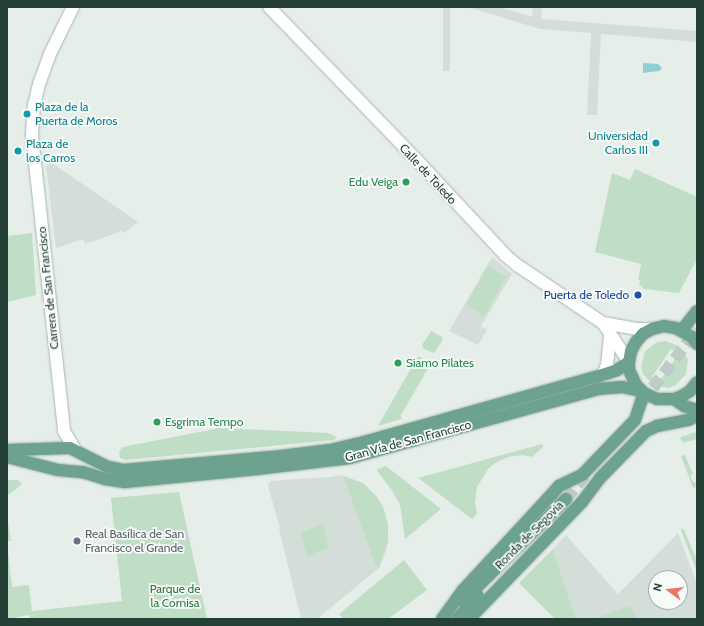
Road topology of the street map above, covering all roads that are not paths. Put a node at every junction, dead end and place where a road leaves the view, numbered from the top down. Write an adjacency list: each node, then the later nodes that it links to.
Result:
1 (73, 7): 16 (street, Carrera de San Francisco)
2 (268, 7): 4 (street, Calle de Toledo)
3 (697, 311): 6 (main road)
4 (603, 323): 5 (street, Calle de Toledo); 7 (street, Calle de Toledo)
5 (652, 329): 6 (main road); 9 (main road)
6 (682, 330): 8 (main road)
7 (610, 334): 9 (street, Calle de Toledo); 10 (street)
8 (697, 344)
9 (629, 362): 10 (main road, Gran Vía de San Francisco); 12 (main road)
10 (603, 375): 18 (main road, Gran Vía de San Francisco)
11 (697, 382): 13 (main road)
12 (642, 392): 13 (main road, Gran Vía de San Francisco); 19 (main road, Gran Vía de San Francisco); 20 (main road)
13 (674, 399): 14 (main road)
14 (697, 410)
15 (697, 416): 23 (main road)
16 (64, 431): 17 (street, Carrera de San Francisco); 18 (street, Carrera de San Francisco)
17 (60, 449): 18 (main road); 19 (main road)
18 (77, 450)
19 (8, 454)
20 (442, 619)
21 (445, 619): 22 (main road, Ronda de Segovia)
22 (457, 619)
23 (470, 619)

